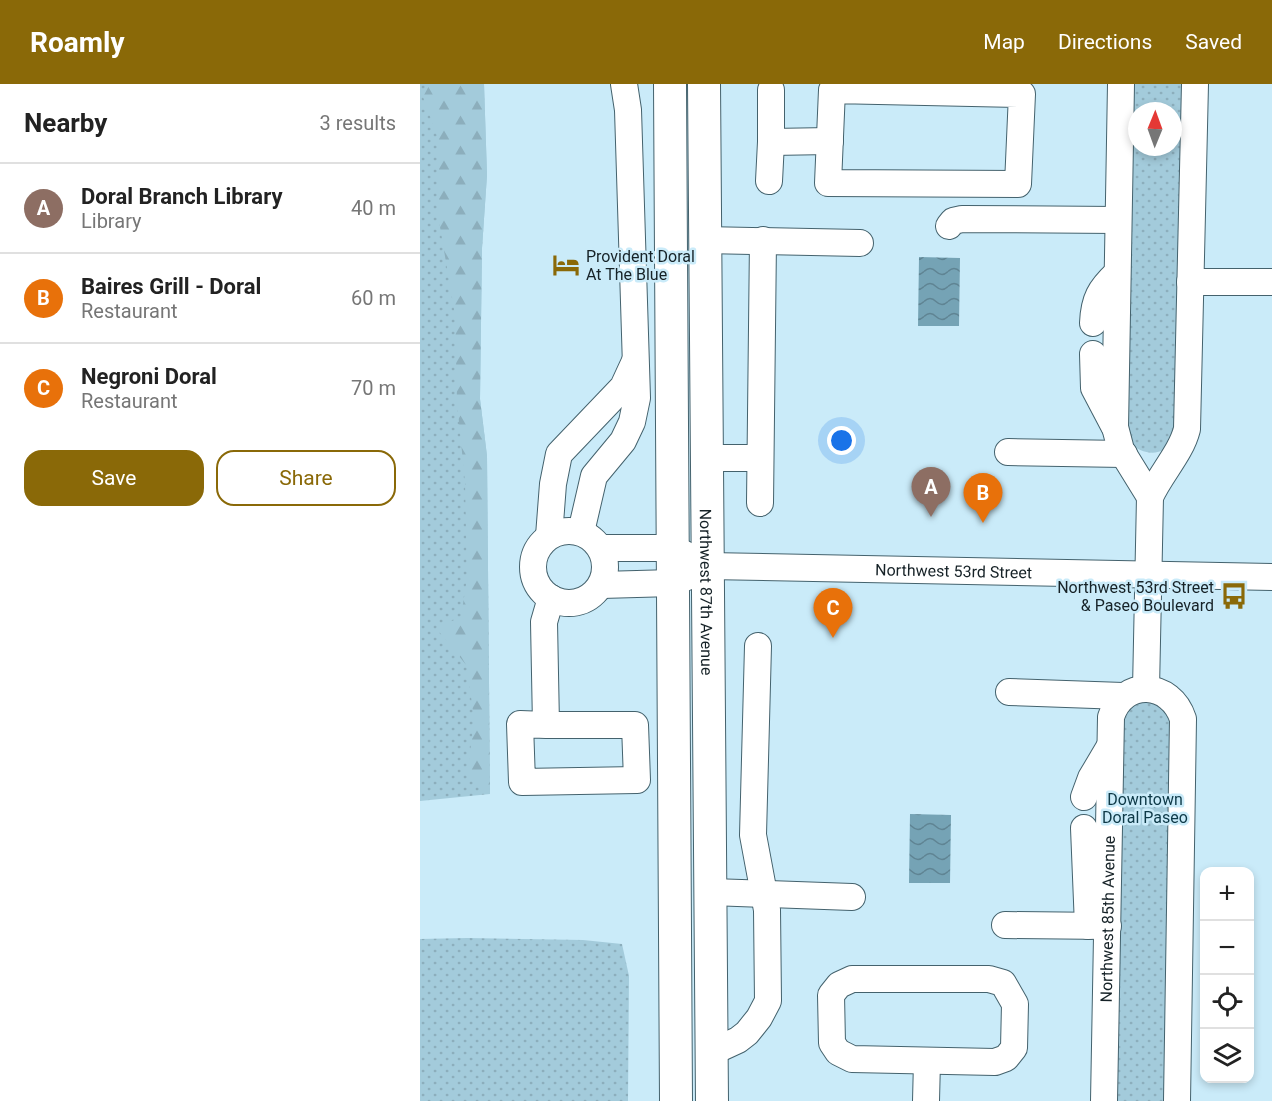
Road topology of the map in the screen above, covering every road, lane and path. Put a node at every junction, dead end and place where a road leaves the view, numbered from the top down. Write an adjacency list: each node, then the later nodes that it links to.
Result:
1 (624, 84): 21 (street)
2 (670, 84): 33 (main road, Northwest 87th Avenue)
3 (704, 84): 13 (main road, Northwest 87th Avenue)
4 (1121, 84): 11 (street)
5 (1195, 84): 17 (street)
6 (997, 89): 8 (street); 8 (street)
7 (771, 90): 9 (street)
8 (830, 141): 9 (street)
9 (771, 142): 10 (street)
10 (770, 181)
11 (1118, 220): 12 (street); 16 (street)
12 (949, 226)
13 (704, 240): 14 (street); 27 (main road, Northwest 87th Avenue)
14 (763, 240): 15 (street); 28 (street)
15 (860, 243)
16 (1117, 273): 19 (street); 24 (street)
17 (1190, 282): 18 (street); 25 (street)
18 (1272, 282)
19 (1093, 323)
20 (1093, 354): 24 (street)
21 (635, 360): 22 (street); 23 (street)
22 (608, 405): 23 (street); 31 (street)
23 (632, 422): 32 (street)
24 (1120, 443): 25 (street); 26 (street); 29 (street)
25 (1179, 450): 29 (street)
26 (1008, 452)
27 (705, 458): 28 (street); 34 (main road, Northwest 87th Avenue)
28 (760, 458): 30 (street)
29 (1150, 497): 35 (street)
30 (760, 503)
31 (549, 536): 32 (street); 39 (street)
32 (591, 540): 33 (street); 38 (street)
33 (674, 548): 34 (street, Northwest 53rd Street); 37 (main road, Northwest 87th Avenue)
34 (708, 566): 35 (street, Northwest 53rd Street); 37 (street, Northwest 53rd Street); 47 (main road, Northwest 87th Avenue)
35 (1149, 574): 36 (street, Northwest 53rd Street); 42 (street)
36 (1272, 577)
37 (673, 583): 38 (street); 54 (main road, Northwest 87th Avenue)
38 (601, 585): 39 (street)
39 (551, 598): 43 (street)
40 (758, 646): 48 (street)
41 (1009, 692): 42 (street)
42 (1134, 692): 44 (street, Northwest 85th Avenue); 58 (street)
43 (546, 725): 43 (street)
44 (1110, 746): 45 (street); 51 (street, Northwest 85th Avenue)
45 (1084, 797)
46 (1084, 828): 51 (street)
47 (711, 892): 48 (street); 52 (main road, Northwest 87th Avenue)
48 (764, 893): 49 (street); 52 (street)
49 (852, 897)
50 (1005, 925): 51 (street)
51 (1098, 926): 57 (street, Northwest 85th Avenue)
52 (712, 1052): 55 (main road, Northwest 87th Avenue)
53 (927, 1061): 53 (street); 56 (street)
54 (676, 1101)
55 (712, 1101)
56 (926, 1101)
57 (1104, 1101)
58 (1177, 1101)

